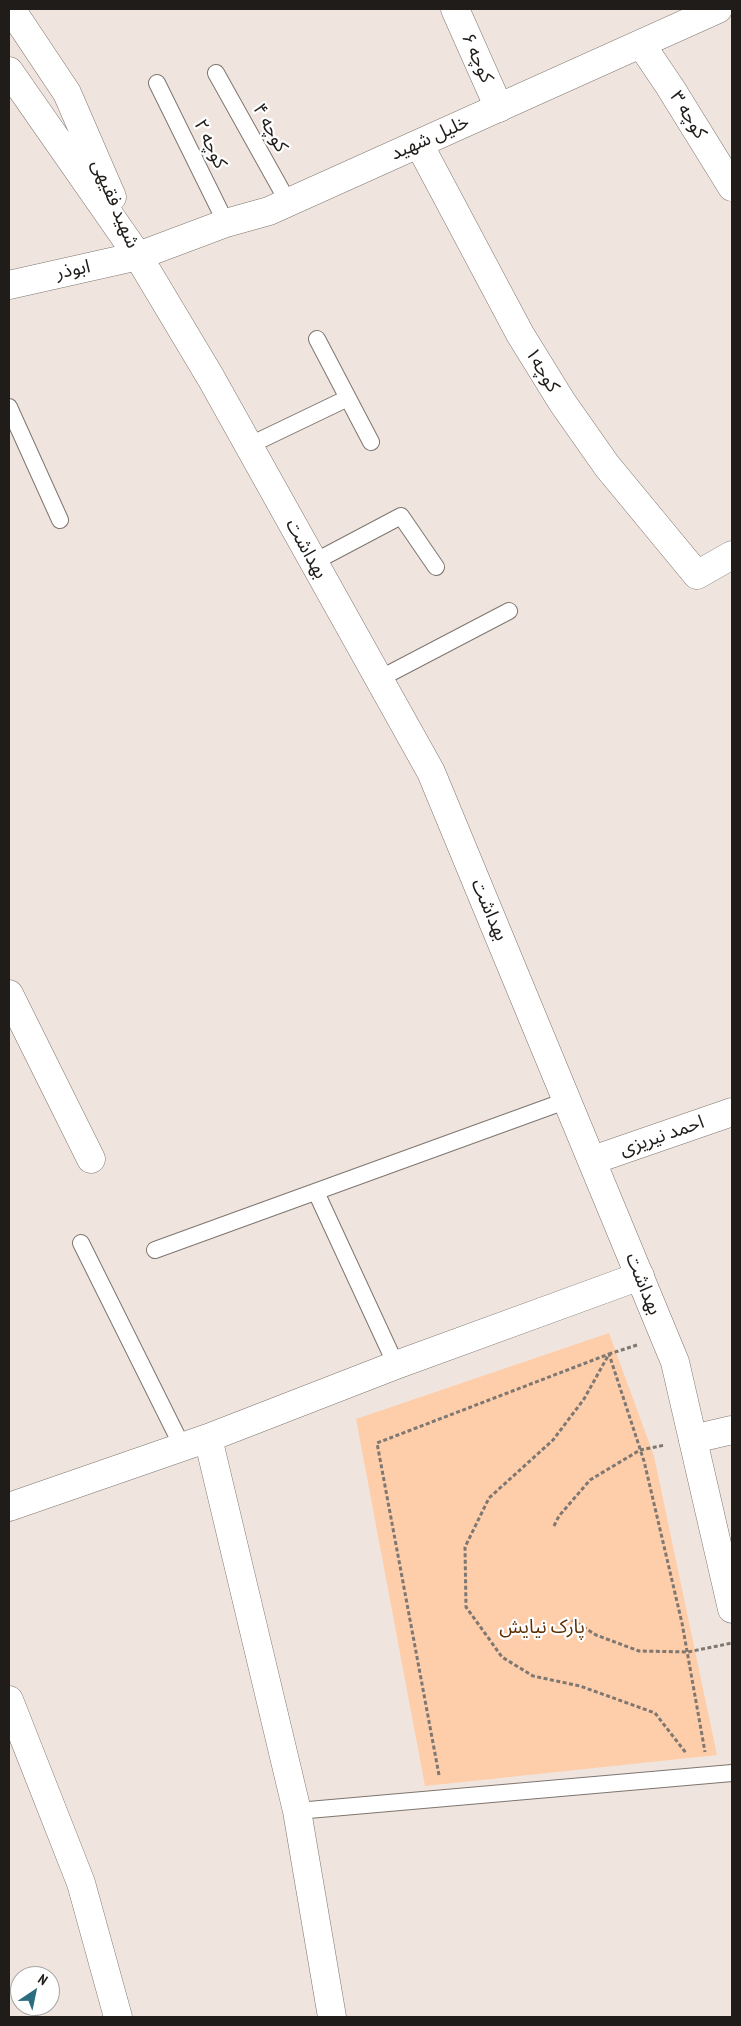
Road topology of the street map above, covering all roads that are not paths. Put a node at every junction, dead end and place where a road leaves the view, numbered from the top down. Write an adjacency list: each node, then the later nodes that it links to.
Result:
1 (12, 9): 13 (street, شهید فقیهی)
2 (455, 9): 8 (street, کوچه ۶)
3 (718, 9): 4 (street, خلیل شهید)
4 (641, 44): 8 (street, خلیل شهید); 10 (street, کوچه ۳)
5 (9, 71): 13 (street, شهید فقیهی)
6 (216, 73): 11 (lane, کوچه ۴)
7 (157, 83): 12 (lane, کوچه ۲)
8 (499, 108): 9 (street, خلیل شهید)
9 (419, 144): 11 (street, خلیل شهید); 21 (street, کوچه۱)
10 (732, 187)
11 (288, 202): 12 (street, خلیل شهید)
12 (226, 223): 13 (street, خلیل شهید)
13 (138, 256): 14 (street, ابوذر); 19 (street, بهداشت)
14 (9, 285)
15 (317, 339): 16 (lane)
16 (348, 398): 18 (lane); 19 (lane)
17 (9, 407): 20 (lane)
18 (371, 442)
19 (248, 446): 22 (street, بهداشت)
20 (60, 520)
21 (732, 555)
22 (314, 562): 23 (lane); 25 (street, بهداشت)
23 (436, 567)
24 (509, 611): 25 (lane)
25 (379, 679): 27 (street, بهداشت)
26 (9, 994): 29 (street)
27 (568, 1100): 30 (street, بهداشت); 31 (lane)
28 (732, 1112): 30 (street, احمد نیریزی)
29 (91, 1159)
30 (592, 1160): 34 (street, بهداشت)
31 (316, 1192): 33 (lane); 35 (lane)
32 (81, 1243): 39 (lane)
33 (155, 1250)
34 (640, 1276): 35 (street); 38 (street, بهداشت)
35 (396, 1365): 37 (street)
36 (732, 1430): 38 (street)
37 (208, 1438): 39 (street); 45 (street)
38 (693, 1439): 41 (street, بهداشت)
39 (183, 1448): 40 (street)
40 (9, 1507)
41 (732, 1609)
42 (9, 1700): 43 (street)
43 (16, 1740): 47 (street)
44 (732, 1773): 45 (lane)
45 (297, 1811): 46 (street)
46 (327, 2016)
47 (118, 2017)

